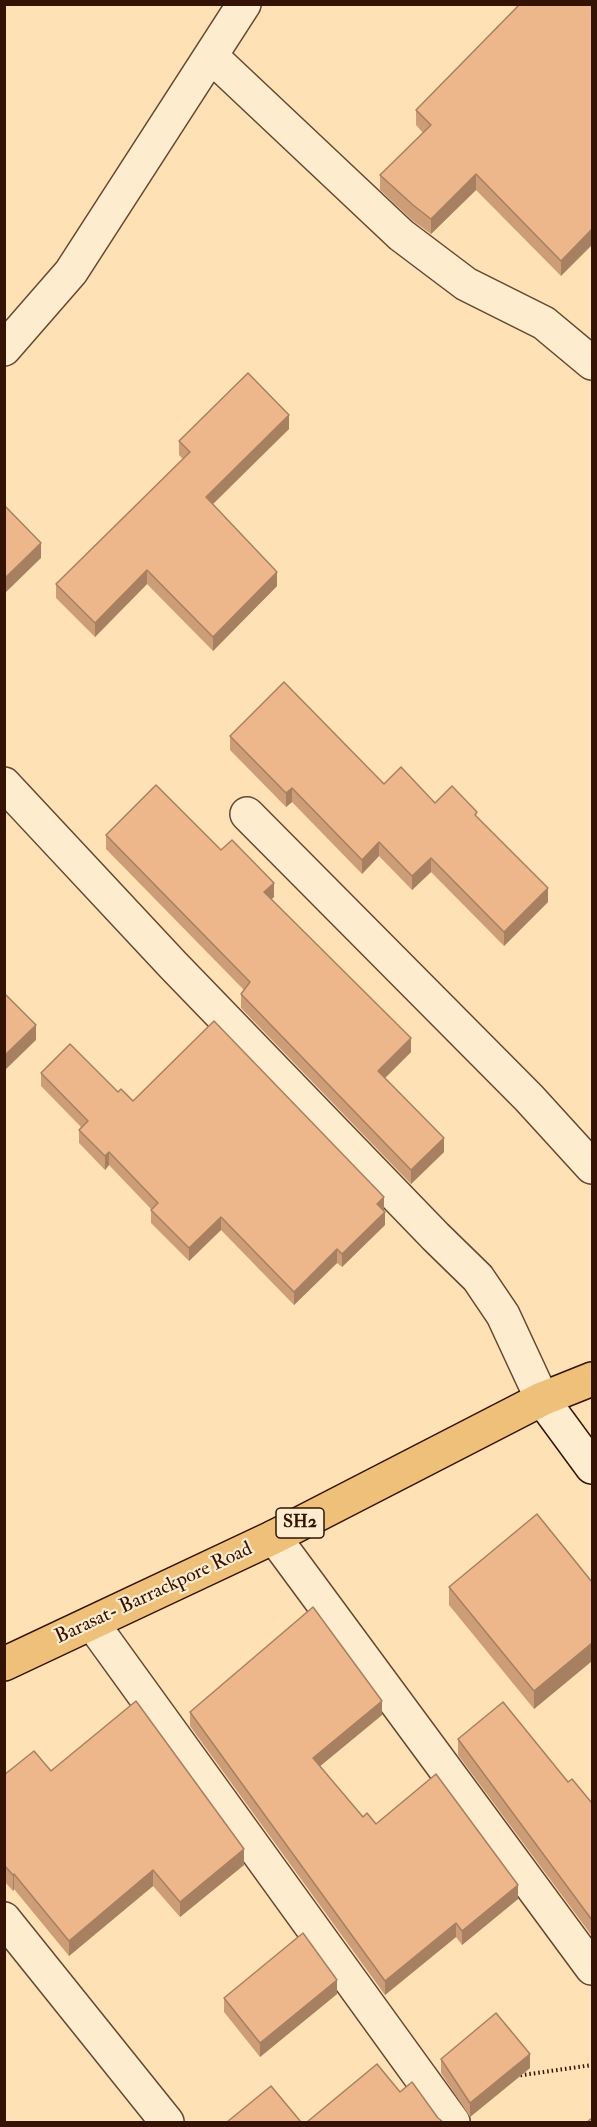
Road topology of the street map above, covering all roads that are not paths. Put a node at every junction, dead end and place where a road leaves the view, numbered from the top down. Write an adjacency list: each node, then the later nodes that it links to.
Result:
1 (244, 4): 2 (street)
2 (210, 56): 3 (street); 4 (street)
3 (4, 349)
4 (592, 363)
5 (4, 784): 9 (street)
6 (247, 814): 7 (street)
7 (592, 1167)
8 (592, 1379): 9 (main road, Barasat- Barrackpore Road / SH2)
9 (542, 1400): 10 (street); 11 (main road, Barasat- Barrackpore Road / SH2)
10 (592, 1467)
11 (274, 1537): 12 (main road, Barasat- Barrackpore Road / SH2); 15 (street)
12 (92, 1623): 13 (main road, Barasat- Barrackpore Road / SH2); 17 (street)
13 (4, 1664)
14 (4, 1919): 16 (street)
15 (592, 1968)
16 (167, 2122)
17 (453, 2122)

